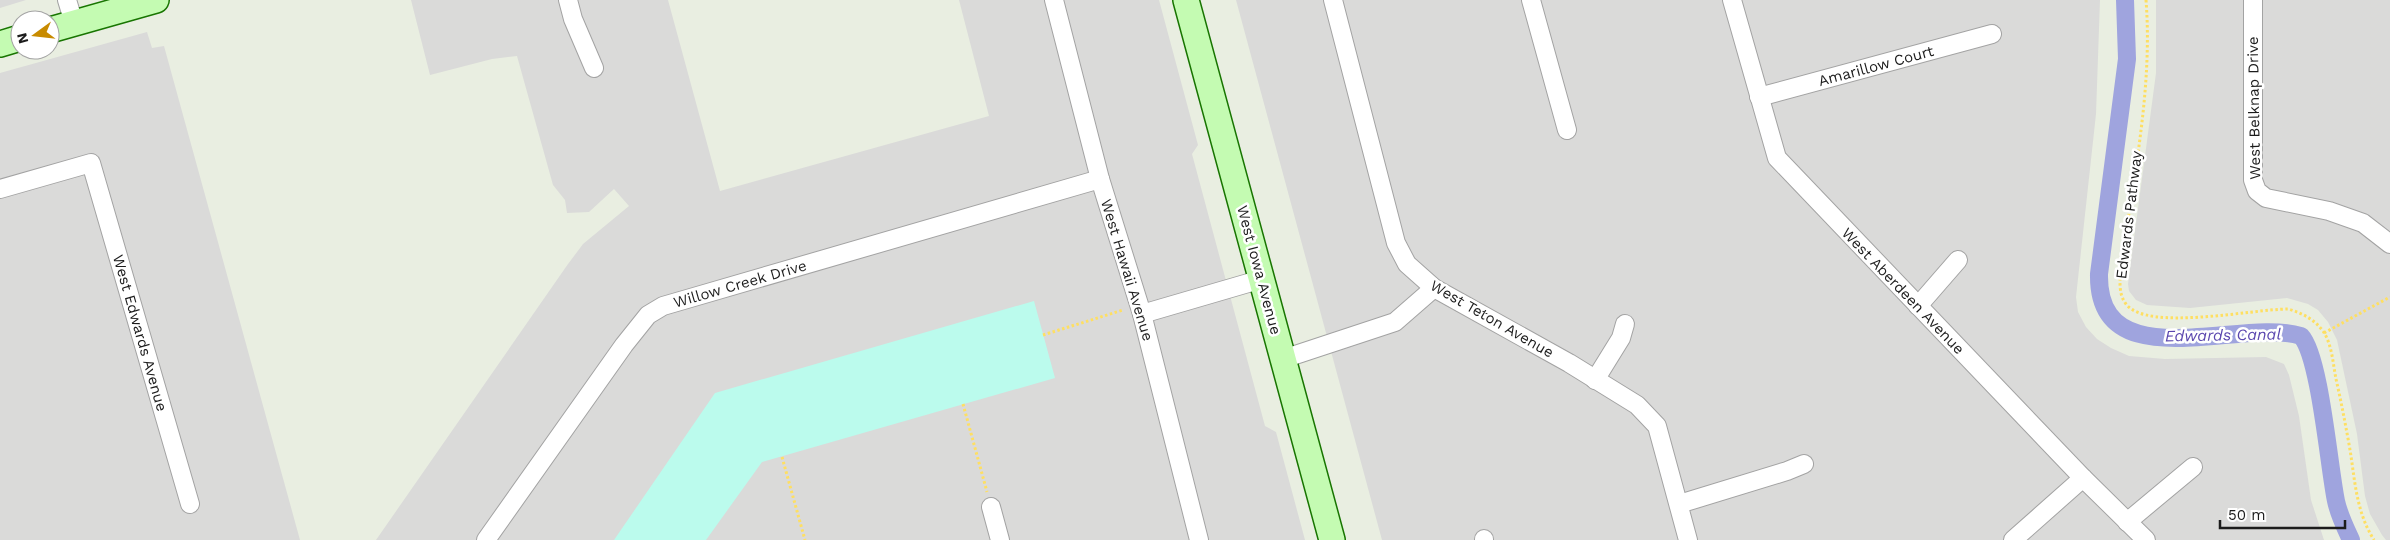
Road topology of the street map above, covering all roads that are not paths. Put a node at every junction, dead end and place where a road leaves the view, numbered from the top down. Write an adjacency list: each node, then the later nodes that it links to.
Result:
1 (156, 0): 9 (street)
2 (568, 0): 12 (street)
3 (1054, 0): 15 (street, West Hawaii Avenue)
4 (1186, 0): 19 (street, West Iowa Avenue)
5 (1333, 0): 20 (street, West Teton Avenue)
6 (1531, 0): 14 (street)
7 (1732, 0): 13 (street, West Aberdeen Avenue)
8 (2253, 0): 17 (street, West Belknap Drive)
9 (71, 11): 10 (street)
10 (60, 21)
11 (1992, 34): 13 (street, Amarillow Court)
12 (594, 68)
13 (1759, 97): 21 (street, West Aberdeen Avenue)
14 (1567, 130)
15 (1100, 179): 22 (street, West Hawaii Avenue); 33 (street, Willow Creek Drive)
16 (0, 189): 29 (street, West Edwards Avenue)
17 (2390, 244)
18 (1958, 260): 21 (street)
19 (1262, 279): 22 (street); 24 (street, West Iowa Avenue)
20 (1434, 288): 24 (street); 25 (street, West Teton Avenue)
21 (1918, 306): 28 (street, West Aberdeen Avenue)
22 (1141, 310): 35 (street, West Hawaii Avenue)
23 (1625, 324): 25 (street)
24 (1283, 359): 36 (street, West Iowa Avenue)
25 (1596, 380): 30 (street, West Teton Avenue)
26 (1804, 464): 30 (street)
27 (2193, 467): 32 (street)
28 (2083, 478): 32 (street, West Aberdeen Avenue); 38 (street)
29 (190, 504)
30 (1678, 504): 37 (street, West Teton Avenue)
31 (991, 507): 34 (street)
32 (2127, 522): 39 (street, West Aberdeen Avenue)
33 (486, 540)
34 (1000, 540)
35 (1199, 540)
36 (1332, 540)
37 (1688, 540)
38 (2013, 540)
39 (2146, 540)

